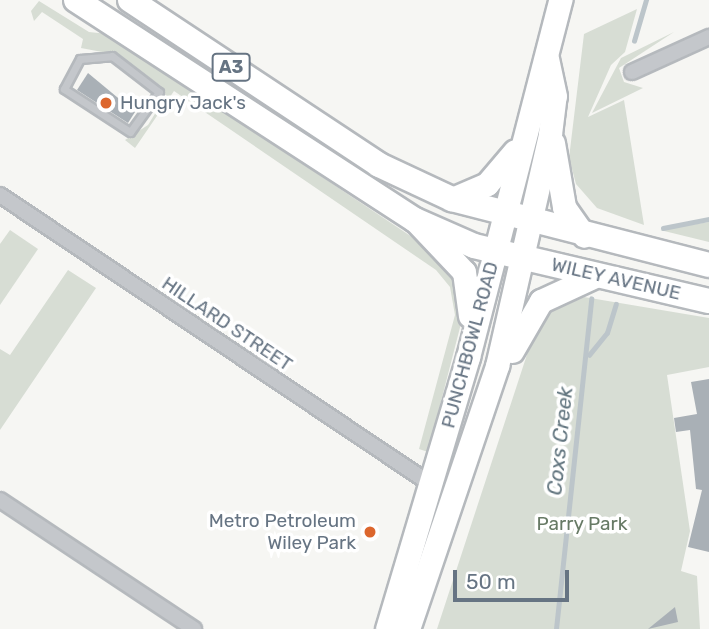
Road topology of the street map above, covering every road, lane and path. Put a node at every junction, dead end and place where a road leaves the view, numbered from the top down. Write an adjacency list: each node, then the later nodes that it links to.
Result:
1 (76, 0): 13 (highway, A3)
2 (130, 0): 11 (highway, A3)
3 (560, 0): 5 (main road, PUNCHBOWL ROAD)
4 (709, 37): 6 (street)
5 (547, 59): 8 (main road, PUNCHBOWL ROAD); 9 (main road, PUNCHBOWL ROAD)
6 (632, 72)
7 (64, 83): 7 (lane)
8 (550, 134): 14 (main road, PUNCHBOWL ROAD); 15 (main road)
9 (520, 143): 11 (main road); 12 (main road, PUNCHBOWL ROAD)
10 (0, 195): 23 (street, HILLARD STREET)
11 (452, 199): 12 (highway, A3)
12 (504, 215): 14 (highway, A3); 16 (main road, PUNCHBOWL ROAD)
13 (415, 220): 16 (highway, A3); 21 (main road)
14 (530, 223): 15 (highway, WILEY AVENUE / A3); 17 (main road, PUNCHBOWL ROAD)
15 (584, 236): 18 (highway, WILEY AVENUE / A3)
16 (495, 250): 17 (highway, A3); 21 (main road, PUNCHBOWL ROAD)
17 (523, 257): 19 (highway, WILEY AVENUE / A3); 22 (main road, PUNCHBOWL ROAD)
18 (709, 265)
19 (595, 276): 20 (highway, WILEY AVENUE / A3); 22 (main road)
20 (709, 301)
21 (468, 357): 23 (main road, PUNCHBOWL ROAD)
22 (498, 366): 27 (main road, PUNCHBOWL ROAD)
23 (432, 485): 26 (main road, PUNCHBOWL ROAD)
24 (0, 500): 25 (street)
25 (194, 629)
26 (387, 629)
27 (408, 629)

